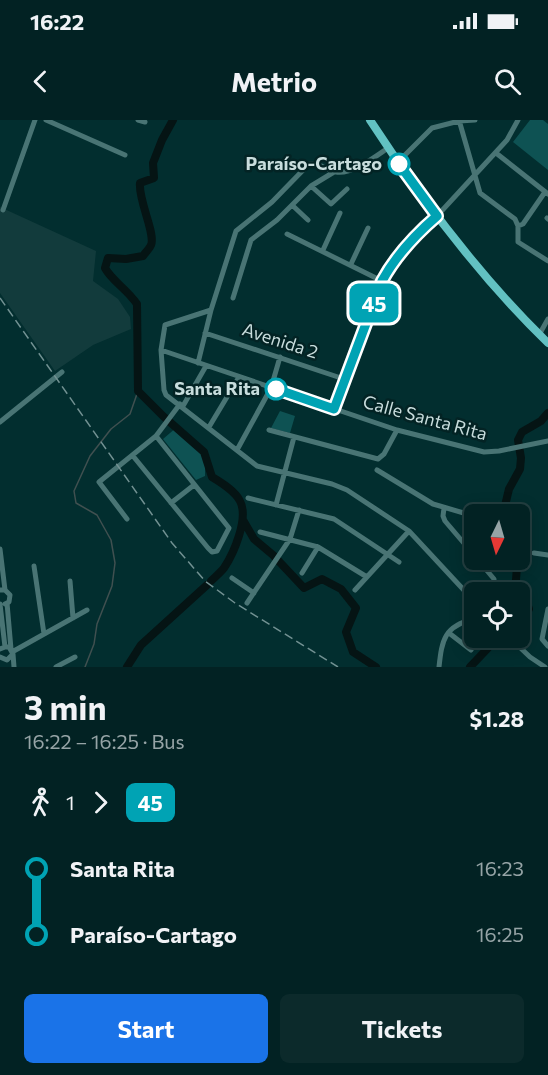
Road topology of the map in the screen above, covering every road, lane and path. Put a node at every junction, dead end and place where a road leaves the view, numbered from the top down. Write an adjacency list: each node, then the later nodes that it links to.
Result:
1 (35, 120): 19 (street)
2 (46, 120): 11 (street)
3 (138, 120): 8 (street)
4 (370, 120): 9 (main road)
5 (459, 120): 6 (street); 12 (street); 14 (street)
6 (475, 120)
7 (518, 120): 10 (street)
8 (145, 122)
9 (388, 147): 12 (main road); 13 (street)
10 (496, 153): 14 (street); 17 (street)
11 (125, 155)
12 (398, 162): 21 (main road)
13 (334, 172): 15 (street); 31 (street)
14 (474, 175): 21 (street); 23 (street)
15 (311, 186): 16 (street); 18 (street)
16 (346, 189)
17 (546, 193): 23 (street)
18 (292, 205): 22 (street); 30 (street)
19 (3, 210)
20 (340, 213): 26 (street)
21 (437, 216): 29 (street); 34 (main road)
22 (308, 220)
23 (518, 226): 27 (street)
24 (368, 228): 28 (street)
25 (287, 234): 26 (street)
26 (323, 250): 28 (street)
27 (548, 261)
28 (351, 264): 29 (street)
29 (382, 281): 42 (street)
30 (233, 298)
31 (211, 310): 33 (street); 36 (street)
32 (548, 319): 34 (street)
33 (205, 333): 37 (street, Avenida 2); 38 (street)
34 (539, 334): 35 (main road)
35 (548, 343)
36 (161, 350): 38 (street, Calle Santa Rita); 44 (street)
37 (280, 357): 42 (street, Avenida 2); 43 (street)
38 (198, 363): 39 (street, Calle Santa Rita)
39 (206, 366): 41 (street, Calle Santa Rita); 44 (street)
40 (62, 372): 46 (street)
41 (239, 377): 43 (street, Calle Santa Rita); 47 (street)
42 (344, 379): 45 (street)
43 (271, 388): 45 (street, Calle Santa Rita); 53 (street)
44 (181, 405): 47 (street); 50 (street)
45 (334, 409): 49 (street, Calle Santa Rita)
46 (0, 422)
47 (209, 427): 53 (street)
48 (269, 430): 51 (street)
49 (397, 430): 51 (street); 52 (street, Calle Santa Rita)
50 (156, 436): 54 (street); 57 (street)
51 (294, 437): 56 (street)
52 (548, 441)
53 (237, 450): 56 (street)
54 (133, 456): 59 (street); 64 (street)
55 (377, 470): 61 (street)
56 (285, 474): 60 (street); 65 (street)
57 (194, 485): 59 (street); 59 (street)
58 (248, 498): 60 (street)
59 (171, 503)
60 (276, 505): 62 (street)
61 (444, 508): 63 (street); 68 (street)
62 (299, 510): 67 (street); 72 (street)
63 (464, 513)
64 (127, 516)
65 (409, 531): 72 (street); 82 (street)
66 (260, 532): 67 (street)
67 (290, 539): 69 (street); 83 (street)
68 (464, 543)
69 (318, 547): 76 (street); 77 (street)
70 (0, 549): 80 (street)
71 (534, 553): 73 (street)
72 (388, 554): 74 (street); 77 (street)
73 (548, 555)
74 (399, 562)
75 (34, 566): 93 (street)
76 (302, 573)
77 (367, 577): 81 (street)
78 (232, 578): 83 (street)
79 (69, 581): 90 (street)
80 (3, 590): 84 (street)
81 (355, 590)
82 (464, 590)
83 (254, 593): 85 (street)
84 (7, 603): 86 (street); 98 (street)
85 (247, 603)
86 (0, 604): 89 (street)
87 (548, 609): 94 (street)
88 (87, 610): 90 (street)
89 (1, 614): 95 (street)
90 (73, 618): 93 (street)
91 (464, 622): 92 (street)
92 (449, 633): 97 (street); 104 (street)
93 (44, 634): 98 (street)
94 (545, 644)
95 (2, 648): 98 (street)
96 (521, 648): 105 (street)
97 (471, 650)
98 (12, 652): 100 (street); 102 (street)
99 (75, 657): 103 (street)
100 (2, 658): 101 (street)
101 (8, 667)
102 (14, 667)
103 (56, 667)
104 (439, 667)
105 (545, 667)

